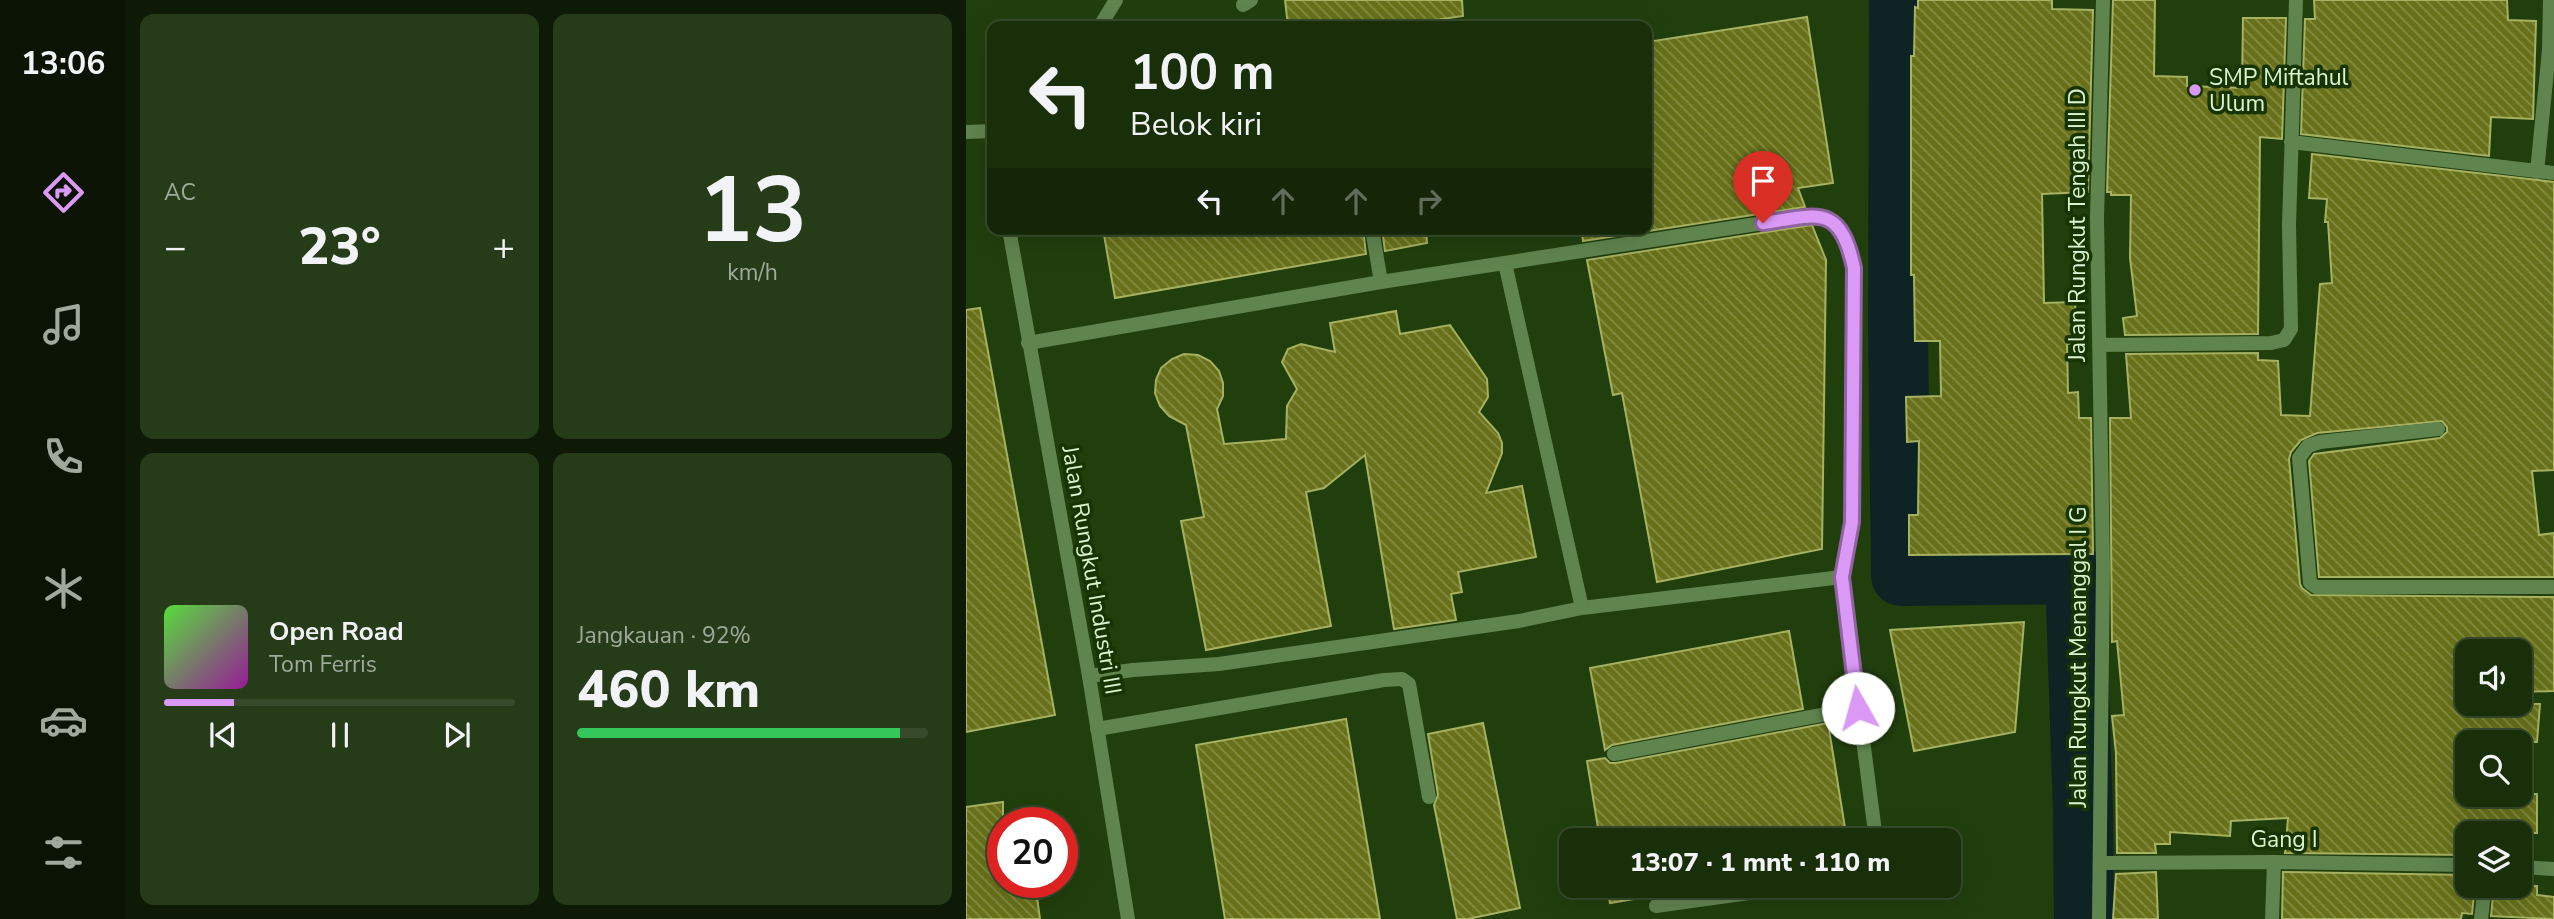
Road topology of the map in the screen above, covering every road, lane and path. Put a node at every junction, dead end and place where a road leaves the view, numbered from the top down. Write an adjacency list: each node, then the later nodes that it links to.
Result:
1 (1116, 0): 5 (street)
2 (2103, 0): 16 (street, Jalan Rungkut Tengah III D)
3 (2296, 0): 8 (street)
4 (2550, 0): 9 (street)
5 (1103, 21)
6 (966, 132): 7 (street)
7 (987, 132)
8 (2291, 142): 9 (street); 16 (street)
9 (2537, 172): 10 (street)
10 (2554, 173)
11 (1010, 235): 15 (street, Jalan Rungkut Industri III)
12 (1373, 235): 14 (street)
13 (1505, 263): 14 (street); 19 (street); 21 (street)
14 (1381, 282): 15 (street)
15 (1028, 343): 22 (street, Jalan Rungkut Industri III)
16 (2099, 345): 18 (street, Jalan Rungkut Tengah III D)
17 (2438, 429): 20 (street)
18 (2101, 451): 29 (street, Jalan Rungkut Menanggal I G)
19 (1842, 577): 21 (street); 23 (street)
20 (2554, 587)
21 (1582, 608): 22 (street)
22 (1089, 676): 24 (street, Jalan Rungkut Industri III)
23 (1858, 708): 25 (street); 27 (street)
24 (1097, 729): 26 (street); 36 (street, Jalan Rungkut Industri III)
25 (1614, 754)
26 (1429, 797)
27 (1874, 828)
28 (2274, 862): 29 (street, Gang I); 30 (street, Gang I); 38 (street)
29 (2101, 863): 37 (street, Jalan Rungkut Menanggal I G)
30 (2455, 865)
31 (2532, 868): 32 (street)
32 (2554, 869)
33 (1714, 898): 35 (street)
34 (2484, 898): 39 (street)
35 (1656, 906)
36 (1128, 919)
37 (2099, 919)
38 (2272, 919)
39 (2482, 919)

